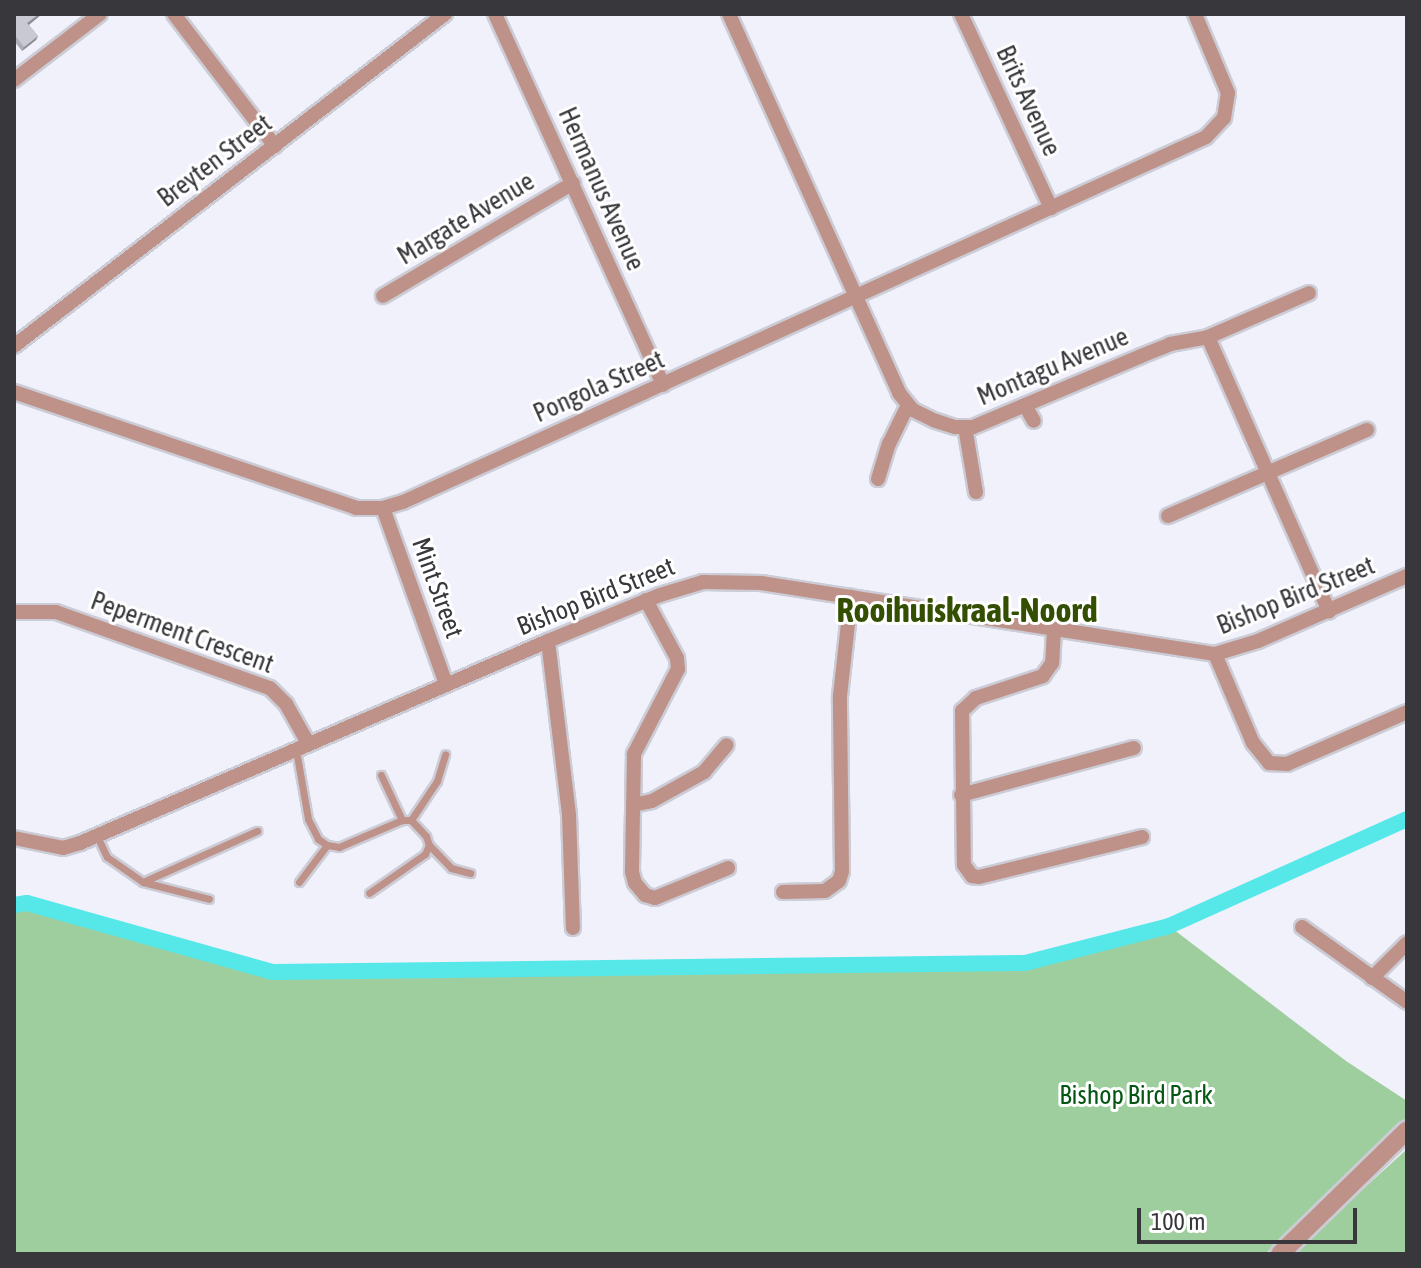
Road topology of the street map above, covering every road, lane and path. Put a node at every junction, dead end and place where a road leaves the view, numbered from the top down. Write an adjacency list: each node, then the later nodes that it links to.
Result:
1 (100, 14): 8 (street)
2 (174, 14): 9 (street)
3 (445, 14): 9 (street, Breyten Street)
4 (495, 14): 10 (street, Hermanus Avenue)
5 (729, 14): 13 (street)
6 (961, 14): 11 (street, Brits Avenue)
7 (1195, 14): 11 (street, Pongola Street)
8 (14, 80)
9 (275, 146): 16 (street, Breyten Street)
10 (573, 183): 14 (street, Margate Avenue); 17 (street, Hermanus Avenue)
11 (1051, 208): 13 (street, Pongola Street)
12 (1309, 293): 15 (street, Montagu Avenue)
13 (857, 295): 17 (street, Pongola Street); 19 (street)
14 (383, 296)
15 (1208, 337): 20 (street, Montagu Avenue); 24 (street)
16 (14, 346)
17 (663, 385): 27 (street, Pongola Street)
18 (14, 392): 27 (street, Pongola Street)
19 (908, 405): 22 (street, Montagu Avenue); 25 (street)
20 (1025, 405): 21 (street); 22 (street, Montagu Avenue)
21 (1034, 421)
22 (965, 427): 26 (street)
23 (1367, 430): 24 (street)
24 (1267, 475): 28 (street); 32 (street)
25 (878, 479)
26 (976, 492)
27 (383, 508): 37 (street, Mint Street)
28 (1168, 516)
29 (1407, 576): 32 (street, Bishop Bird Street)
30 (851, 597): 31 (street, Bishop Bird Street); 34 (street, Bishop Bird Street); 58 (street)
31 (646, 600): 35 (street, Bishop Bird Street); 45 (street)
32 (1329, 611): 36 (street, Bishop Bird Street)
33 (14, 612): 39 (street, Peperment Crescent)
34 (1054, 629): 36 (street, Bishop Bird Street); 44 (street)
35 (548, 641): 37 (street, Bishop Bird Street); 62 (street)
36 (1215, 654): 38 (street)
37 (446, 684): 39 (street, Bishop Bird Street)
38 (1407, 712)
39 (302, 745): 49 (street, Bishop Bird Street); 52 (lane)
40 (727, 745): 45 (street)
41 (1134, 748): 44 (street)
42 (445, 754): 47 (lane)
43 (381, 775): 46 (lane)
44 (961, 795): 50 (street)
45 (633, 805): 54 (street)
46 (402, 820): 47 (lane); 52 (lane)
47 (411, 820): 53 (lane)
48 (257, 831): 56 (lane)
49 (97, 836): 51 (street, Bishop Bird Street); 56 (lane)
50 (1142, 837)
51 (14, 838)
52 (327, 845): 57 (lane)
53 (429, 845): 55 (lane); 59 (lane)
54 (728, 868)
55 (470, 873)
56 (143, 882): 60 (lane)
57 (299, 882)
58 (783, 892)
59 (369, 893)
60 (209, 899)
61 (1302, 927): 64 (street)
62 (573, 928)
63 (1407, 943): 64 (street)
64 (1372, 978): 65 (street)
65 (1407, 1002)
66 (1407, 1130): 68 (street)
67 (1407, 1148): 68 (street)
68 (1322, 1215): 69 (street)
69 (1280, 1254)

